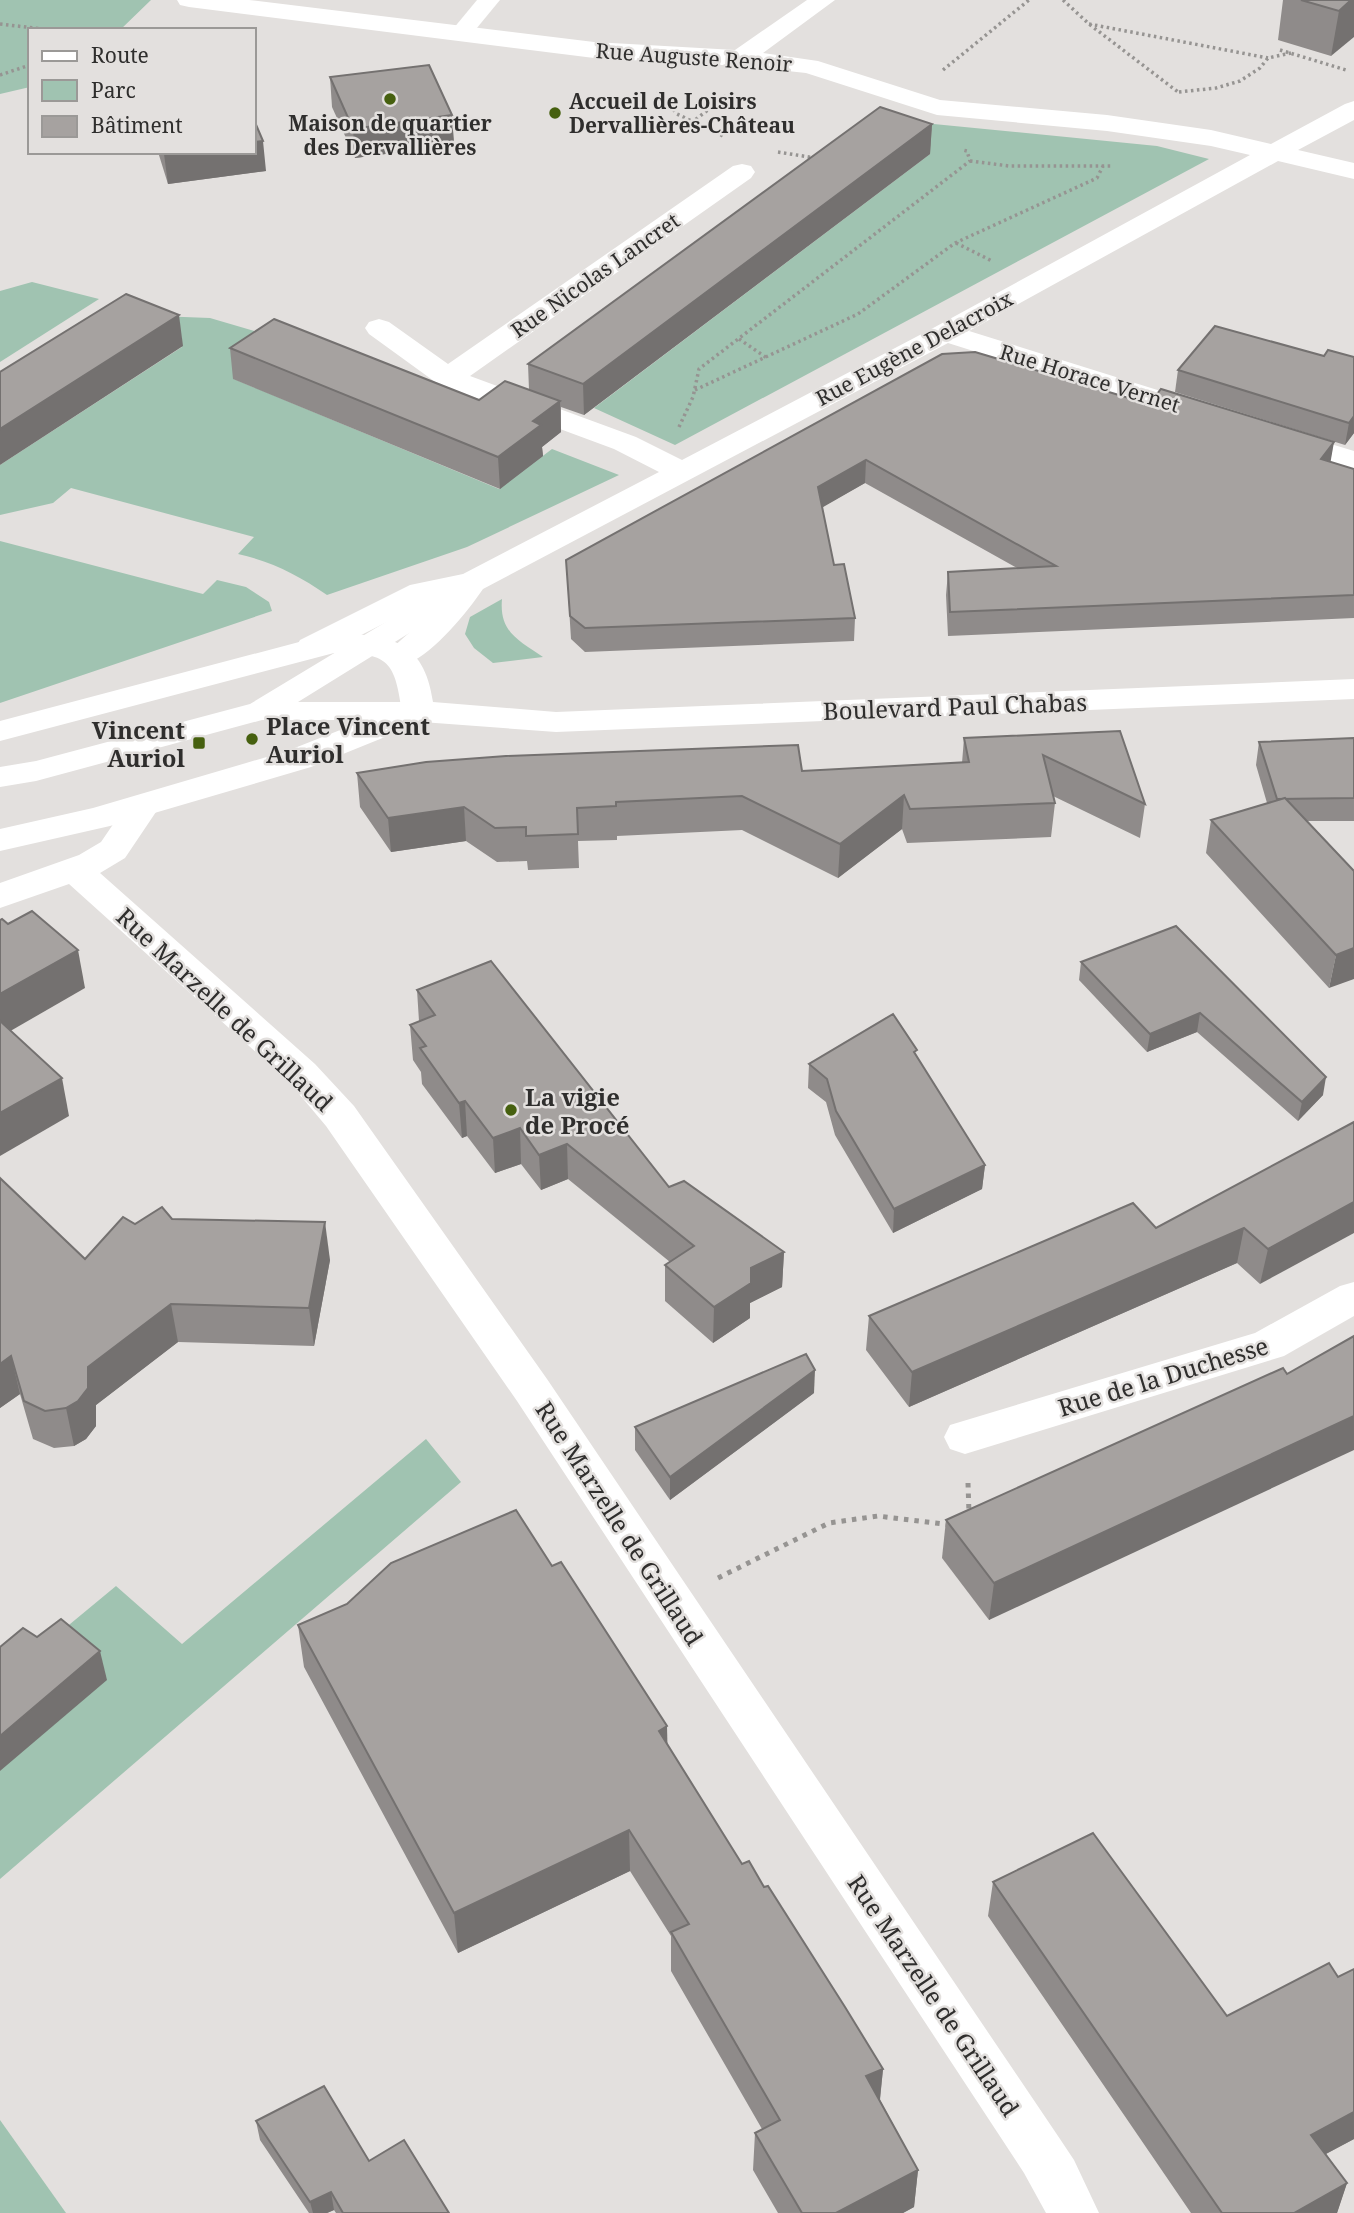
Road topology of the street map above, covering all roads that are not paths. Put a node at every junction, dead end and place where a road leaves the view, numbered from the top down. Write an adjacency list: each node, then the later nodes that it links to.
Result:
1 (189, 0): 4 (street, Rue Auguste Renoir)
2 (489, 0): 4 (lane)
3 (823, 0): 5 (street)
4 (459, 35): 5 (street, Rue Auguste Renoir)
5 (740, 58): 7 (street, Rue Auguste Renoir)
6 (1354, 109): 7 (street, Rue Eugène Delacroix)
7 (1276, 151): 8 (street, Rue Auguste Renoir); 11 (street, Rue Eugène Delacroix)
8 (1354, 171)
9 (742, 172): 12 (street, Rue Nicolas Lancret)
10 (380, 328): 12 (street)
11 (945, 333): 13 (street, Rue Horace Vernet); 14 (street, Rue Eugène Delacroix)
12 (448, 378): 14 (street)
13 (1354, 461)
14 (682, 471): 15 (street, Rue Eugène Delacroix)
15 (472, 582): 16 (street); 17 (street)
16 (312, 647): 17 (street); 21 (street)
17 (385, 650): 19 (lane); 20 (street)
18 (1354, 689): 20 (street, Boulevard Paul Chabas)
19 (261, 711): 20 (lane); 22 (lane)
20 (418, 711): 23 (street)
21 (0, 731)
22 (0, 777)
23 (143, 806): 24 (street); 25 (street)
24 (0, 840)
25 (86, 881): 26 (street); 29 (street, Rue Marzelle de Grillaud)
26 (0, 896)
27 (1354, 1297): 28 (street, Rue de la Duchesse)
28 (965, 1437)
29 (1073, 2213)

